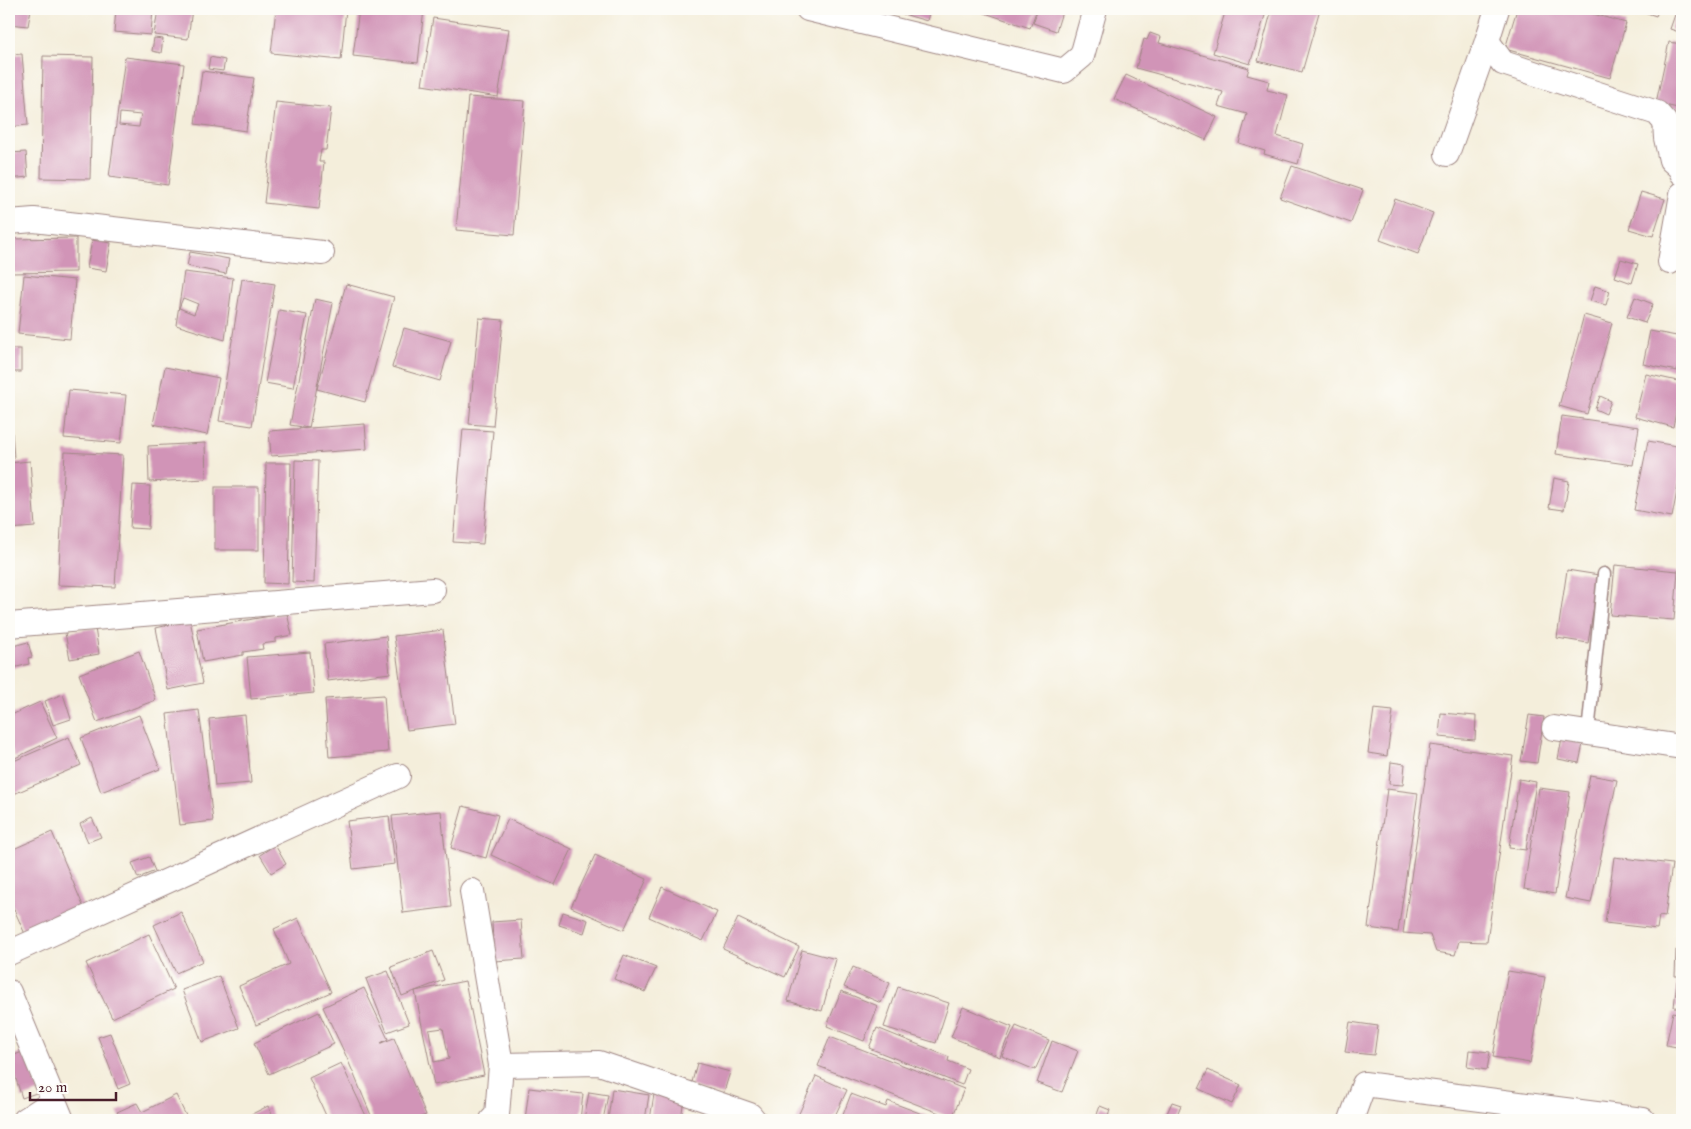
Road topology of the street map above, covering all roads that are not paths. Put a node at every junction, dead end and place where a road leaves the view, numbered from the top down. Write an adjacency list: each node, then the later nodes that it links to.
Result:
1 (808, 9): 2 (street)
2 (1095, 9)
3 (1496, 9): 4 (street)
4 (1487, 41): 5 (street); 6 (street)
5 (1447, 154)
6 (1682, 172)
7 (1682, 194): 10 (street)
8 (9, 222): 9 (street)
9 (322, 253)
10 (1670, 262)
11 (1604, 574): 15 (lane)
12 (433, 590): 13 (street)
13 (9, 625)
14 (1554, 728): 15 (street)
15 (1588, 733): 16 (street)
16 (1682, 747)
17 (398, 776): 19 (street)
18 (472, 891): 21 (street)
19 (9, 953)
20 (9, 992): 22 (street)
21 (501, 1064): 24 (street); 25 (street)
22 (58, 1111): 23 (street)
23 (25, 1120)
24 (492, 1120)
25 (754, 1120)
26 (1351, 1120): 27 (street)
27 (1643, 1120)

